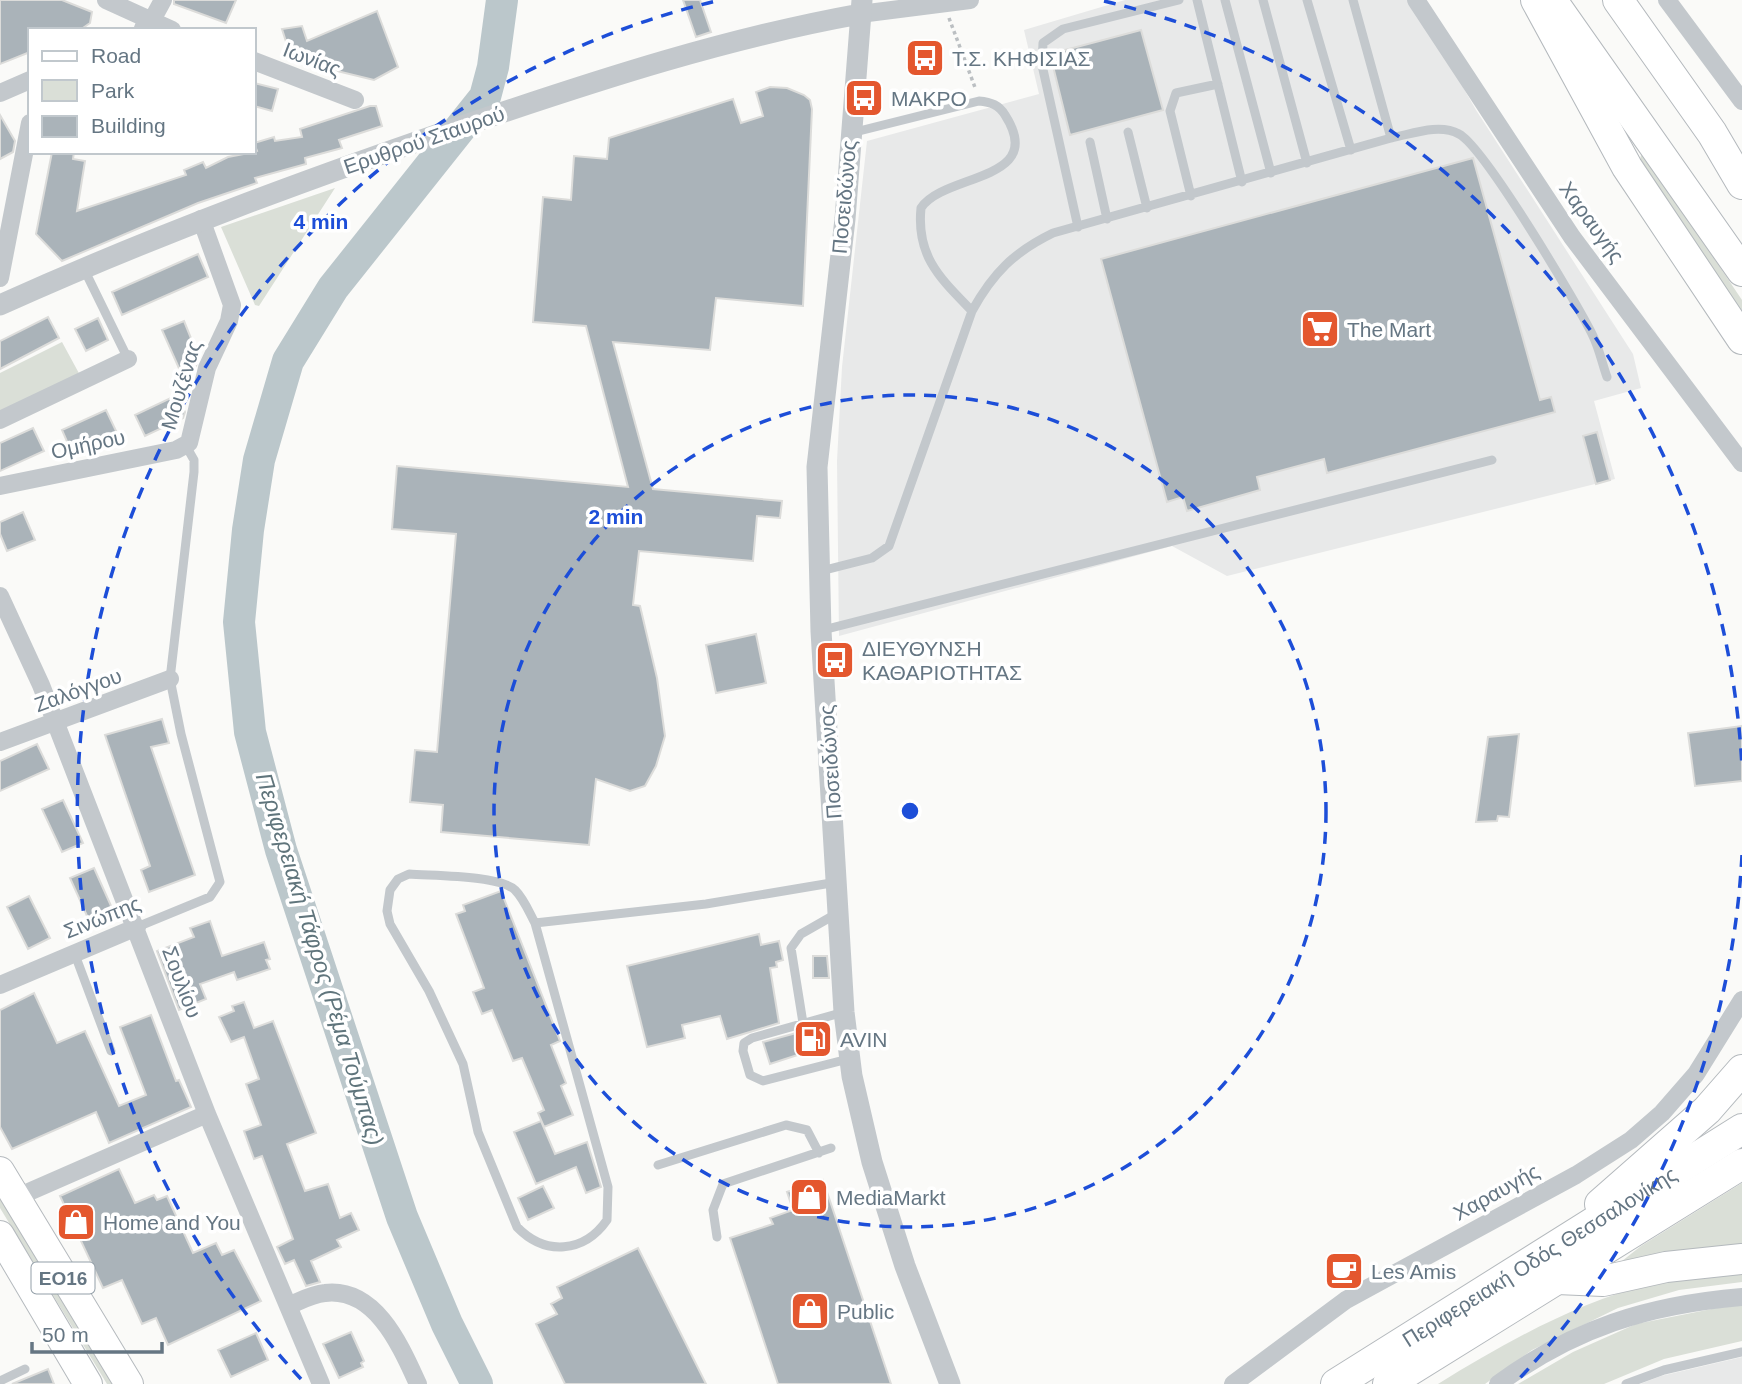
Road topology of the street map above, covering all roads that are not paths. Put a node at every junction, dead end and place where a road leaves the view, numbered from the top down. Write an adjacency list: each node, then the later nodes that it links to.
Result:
1 (106, 0): 16 (street)
2 (163, 0): 16 (street)
3 (970, 0): 15 (street)
4 (1180, 0): 39 (lane)
5 (1197, 0): 18 (lane)
6 (1225, 0): 32 (lane)
7 (1262, 0): 31 (lane)
8 (1307, 0): 29 (lane)
9 (1353, 0): 27 (lane)
10 (1416, 0): 51 (street, Χαραυγής)
11 (1536, 0): 45 (highway)
12 (1552, 0): 41 (highway)
13 (1618, 0): 26 (highway)
14 (1667, 0): 22 (street)
15 (861, 7): 25 (street, Ποσειδώνος); 37 (street, Ερυθρού Σταυρού)
16 (145, 26)
17 (256, 62): 21 (street, Ιωνίας)
18 (1218, 84): 33 (lane); 35 (lane)
19 (28, 85): 20 (street)
20 (0, 93)
21 (355, 100)
22 (1742, 101)
23 (1128, 132): 36 (lane)
24 (28, 133): 42 (street)
25 (850, 133): 44 (lane); 53 (street, Ποσειδώνος)
26 (1712, 133): 30 (highway); 34 (highway)
27 (1391, 138): 29 (lane); 47 (lane)
28 (1090, 142): 38 (lane)
29 (1351, 150): 31 (lane)
30 (1742, 159)
31 (1307, 163): 32 (lane)
32 (1271, 173): 33 (lane)
33 (1241, 182): 35 (lane)
34 (1742, 184)
35 (1191, 196): 36 (lane)
36 (1147, 208): 38 (lane)
37 (201, 219): 40 (street, Ερυθρού Σταυρού); 49 (street, Μουζένας)
38 (1107, 219): 39 (lane)
39 (1078, 227): 44 (lane)
40 (83, 268): 43 (street, Ερυθρού Σταυρού); 46 (lane)
41 (1742, 271)
42 (0, 278)
43 (0, 306)
44 (972, 311): 53 (lane)
45 (1742, 339)
46 (128, 359): 48 (street)
47 (1606, 377)
48 (0, 420)
49 (186, 446): 52 (street, Ομήρου); 56 (lane)
50 (1492, 460): 55 (lane)
51 (1742, 463)
52 (0, 486)
53 (820, 571): 55 (street, Ποσειδώνος)
54 (0, 596): 57 (street, Σουλίου)
55 (821, 631): 59 (street, Ποσειδώνος)
56 (170, 679): 57 (street, Ζαλόγγου); 62 (lane, Σινώπης)
57 (56, 724): 58 (street, Ζαλόγγου); 62 (street, Σουλίου)
58 (0, 742)
59 (838, 882): 60 (street, Ποσειδώνος); 61 (lane)
60 (839, 912): 66 (street, Ποσειδώνος); 67 (lane)
61 (534, 923): 61 (lane)
62 (137, 927): 63 (street, Σινώπης); 71 (street, Σουλίου)
63 (74, 952): 64 (street, Σινώπης); 68 (lane)
64 (0, 985)
65 (1742, 1000): 94 (street, Χαραυγής)
66 (844, 1012): 67 (lane); 69 (street, Ποσειδώνος)
67 (803, 1024): 69 (lane)
68 (111, 1051)
69 (850, 1058): 93 (street, Ποσειδώνος)
70 (1742, 1070): 81 (highway)
71 (207, 1114): 78 (street); 85 (street, Σουλίου)
72 (1742, 1129): 81 (highway, Περιφερειακή Οδός Θεσσαλονίκης)
73 (831, 1148): 74 (lane)
74 (819, 1153): 76 (lane); 80 (lane)
75 (1742, 1164): 83 (highway, Περιφερειακή Οδός Θεσσαλονίκης)
76 (658, 1166)
77 (0, 1171): 78 (main road, ΕΟ16)
78 (15, 1198): 90 (main road, ΕΟ16)
79 (0, 1235): 89 (main road, ΕΟ16)
80 (717, 1237)
81 (1560, 1245): 95 (highway, Περιφερειακή Οδός Θεσσαλονίκης)
82 (1742, 1259): 83 (highway)
83 (1557, 1279): 96 (highway, Περιφερειακή Οδός Θεσσαλονίκης)
84 (1742, 1297): 97 (street)
85 (288, 1306): 91 (street, Σουλίου); 92 (street)
86 (1742, 1352): 98 (lane)
87 (25, 1369): 88 (lane)
88 (0, 1381)
89 (88, 1384)
90 (129, 1384)
91 (321, 1384)
92 (418, 1384)
93 (950, 1384)
94 (1233, 1384)
95 (1336, 1384)
96 (1388, 1384)
97 (1498, 1384)
98 (1626, 1384)

